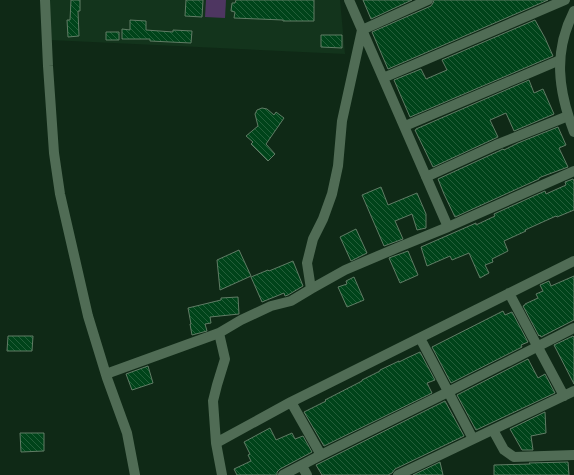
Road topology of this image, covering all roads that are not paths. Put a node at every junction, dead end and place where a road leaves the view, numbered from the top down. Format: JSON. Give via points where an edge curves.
{"nodes":[{"id":1,"x":45,"y":0,"type":"edge"},
{"id":2,"x":349,"y":0,"type":"edge"},
{"id":3,"x":428,"y":0,"type":"edge"},
{"id":4,"x":565,"y":0,"type":"edge"},
{"id":5,"x":573,"y":17,"type":"edge"},
{"id":6,"x":362,"y":30,"type":"junction"},
{"id":7,"x":560,"y":60,"type":"junction"},
{"id":8,"x":383,"y":78,"type":"junction"},
{"id":9,"x":568,"y":116,"type":"junction"},
{"id":10,"x":405,"y":126,"type":"junction"},
{"id":11,"x":574,"y":132,"type":"edge"},
{"id":12,"x":574,"y":171,"type":"edge"},
{"id":13,"x":426,"y":177,"type":"junction"},
{"id":14,"x":448,"y":227,"type":"junction"},
{"id":15,"x":574,"y":261,"type":"edge"},
{"id":16,"x":311,"y":288,"type":"junction"},
{"id":17,"x":509,"y":293,"type":"junction"},
{"id":18,"x":574,"y":328,"type":"edge"},
{"id":19,"x":220,"y":333,"type":"junction"},
{"id":20,"x":420,"y":338,"type":"junction"},
{"id":21,"x":537,"y":347,"type":"junction"},
{"id":22,"x":106,"y":374,"type":"junction"},
{"id":23,"x":574,"y":391,"type":"edge"},
{"id":24,"x":448,"y":392,"type":"junction"},
{"id":25,"x":564,"y":396,"type":"junction"},
{"id":26,"x":291,"y":402,"type":"junction"},
{"id":27,"x":493,"y":430,"type":"junction"},
{"id":28,"x":473,"y":439,"type":"junction"},
{"id":29,"x":216,"y":443,"type":"junction"},
{"id":30,"x":321,"y":455,"type":"junction"},
{"id":31,"x":574,"y":455,"type":"edge"},
{"id":32,"x":304,"y":470,"type":"edge"},
{"id":33,"x":135,"y":475,"type":"edge"},
{"id":34,"x":222,"y":475,"type":"edge"},
{"id":35,"x":284,"y":475,"type":"edge"},
{"id":36,"x":398,"y":475,"type":"edge"}],
"edges":[{"from":1,"to":22,"type":"street","via":[[54,153],[60,194],[88,316]]},
{"from":2,"to":6,"type":"street"},
{"from":3,"to":6,"type":"street"},
{"from":4,"to":8,"type":"street"},
{"from":5,"to":7,"type":"street","via":[[566,28]]},
{"from":6,"to":8,"type":"street"},
{"from":6,"to":16,"type":"street","via":[[342,121],[338,166],[332,194],[313,239],[307,263]]},
{"from":7,"to":9,"type":"street"},
{"from":7,"to":10,"type":"street"},
{"from":8,"to":10,"type":"street"},
{"from":9,"to":11,"type":"street"},
{"from":9,"to":13,"type":"street"},
{"from":10,"to":13,"type":"street"},
{"from":12,"to":14,"type":"street"},
{"from":13,"to":14,"type":"street"},
{"from":14,"to":16,"type":"street","via":[[345,270]]},
{"from":15,"to":17,"type":"street"},
{"from":16,"to":19,"type":"street","via":[[291,301],[271,306]]},
{"from":17,"to":20,"type":"street"},
{"from":17,"to":21,"type":"street"},
{"from":18,"to":21,"type":"street"},
{"from":19,"to":22,"type":"street"},
{"from":19,"to":29,"type":"street","via":[[225,359],[213,401]]},
{"from":20,"to":24,"type":"street"},
{"from":20,"to":26,"type":"street"},
{"from":21,"to":24,"type":"street"},
{"from":21,"to":25,"type":"street"},
{"from":22,"to":33,"type":"street","via":[[127,434]]},
{"from":23,"to":25,"type":"street"},
{"from":24,"to":28,"type":"street"},
{"from":24,"to":30,"type":"street"},
{"from":25,"to":27,"type":"street"},
{"from":26,"to":29,"type":"street"},
{"from":26,"to":30,"type":"street"},
{"from":27,"to":28,"type":"street"},
{"from":27,"to":31,"type":"street","via":[[504,450],[514,457]]},
{"from":28,"to":36,"type":"street"},
{"from":29,"to":34,"type":"street"},
{"from":30,"to":32,"type":"street"},
{"from":32,"to":35,"type":"street"}]}
